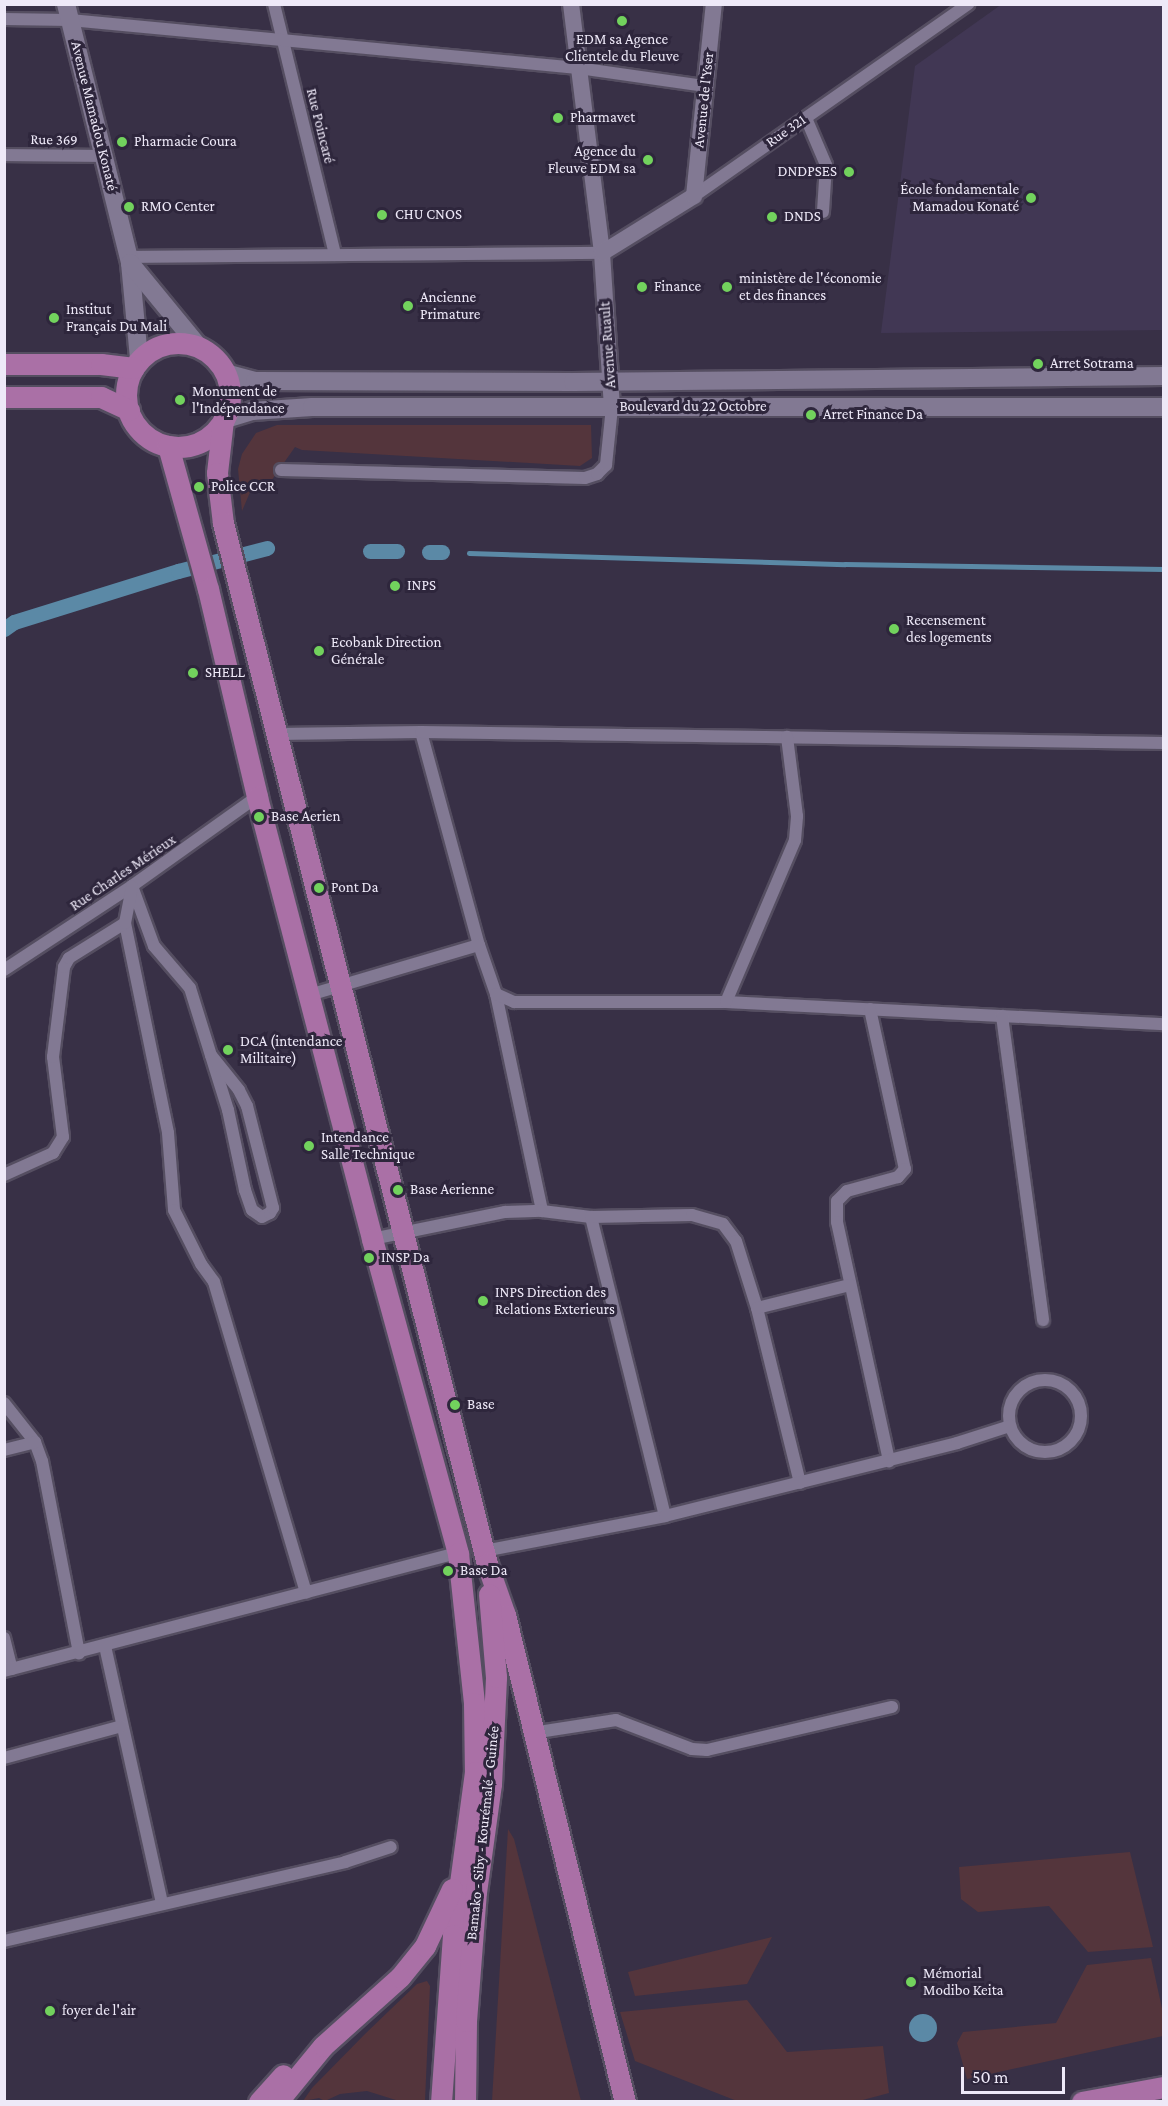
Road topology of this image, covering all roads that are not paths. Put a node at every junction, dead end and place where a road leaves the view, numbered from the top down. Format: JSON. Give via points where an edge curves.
{"nodes":[{"id":1,"x":274,"y":4,"type":"edge"},
{"id":2,"x":571,"y":4,"type":"edge"},
{"id":3,"x":714,"y":4,"type":"edge"},
{"id":4,"x":968,"y":4,"type":"edge"},
{"id":5,"x":68,"y":12,"type":"edge"},
{"id":6,"x":4,"y":19,"type":"edge"},
{"id":7,"x":284,"y":41,"type":"junction"},
{"id":8,"x":578,"y":68,"type":"junction"},
{"id":9,"x":705,"y":86,"type":"junction"},
{"id":10,"x":806,"y":118,"type":"junction"},
{"id":11,"x":4,"y":155,"type":"edge"},
{"id":12,"x":103,"y":156,"type":"junction"},
{"id":13,"x":694,"y":196,"type":"junction"},
{"id":14,"x":822,"y":212,"type":"dead end"},
{"id":15,"x":602,"y":253,"type":"junction"},
{"id":16,"x":336,"y":255,"type":"junction"},
{"id":17,"x":129,"y":260,"type":"junction"},
{"id":18,"x":199,"y":347,"type":"junction"},
{"id":19,"x":4,"y":364,"type":"edge"},
{"id":20,"x":137,"y":364,"type":"junction"},
{"id":21,"x":225,"y":373,"type":"junction"},
{"id":22,"x":1164,"y":376,"type":"edge"},
{"id":23,"x":610,"y":381,"type":"junction"},
{"id":24,"x":4,"y":397,"type":"edge"},
{"id":25,"x":612,"y":407,"type":"junction"},
{"id":26,"x":1164,"y":407,"type":"edge"},
{"id":27,"x":129,"y":410,"type":"junction"},
{"id":28,"x":223,"y":420,"type":"junction"},
{"id":29,"x":168,"y":446,"type":"junction"},
{"id":30,"x":281,"y":470,"type":"dead end"},
{"id":31,"x":421,"y":732,"type":"junction"},
{"id":32,"x":277,"y":734,"type":"junction"},
{"id":33,"x":787,"y":737,"type":"junction"},
{"id":34,"x":1164,"y":743,"type":"edge"},
{"id":35,"x":257,"y":797,"type":"junction"},
{"id":36,"x":132,"y":886,"type":"junction"},
{"id":37,"x":125,"y":923,"type":"junction"},
{"id":38,"x":478,"y":945,"type":"junction"},
{"id":39,"x":4,"y":970,"type":"edge"},
{"id":40,"x":340,"y":987,"type":"junction"},
{"id":41,"x":496,"y":994,"type":"junction"},
{"id":42,"x":309,"y":995,"type":"junction"},
{"id":43,"x":726,"y":1002,"type":"junction"},
{"id":44,"x":870,"y":1009,"type":"junction"},
{"id":45,"x":1002,"y":1016,"type":"junction"},
{"id":46,"x":1164,"y":1024,"type":"edge"},
{"id":47,"x":211,"y":1055,"type":"junction"},
{"id":48,"x":4,"y":1174,"type":"edge"},
{"id":49,"x":542,"y":1211,"type":"junction"},
{"id":50,"x":591,"y":1217,"type":"junction"},
{"id":51,"x":402,"y":1234,"type":"junction"},
{"id":52,"x":372,"y":1239,"type":"junction"},
{"id":53,"x":850,"y":1285,"type":"junction"},
{"id":54,"x":757,"y":1308,"type":"junction"},
{"id":55,"x":1043,"y":1320,"type":"dead end"},
{"id":56,"x":4,"y":1403,"type":"edge"},
{"id":57,"x":1010,"y":1426,"type":"junction"},
{"id":58,"x":35,"y":1442,"type":"junction"},
{"id":59,"x":4,"y":1450,"type":"edge"},
{"id":60,"x":889,"y":1461,"type":"junction"},
{"id":61,"x":800,"y":1483,"type":"junction"},
{"id":62,"x":665,"y":1516,"type":"junction"},
{"id":63,"x":458,"y":1553,"type":"junction"},
{"id":64,"x":485,"y":1557,"type":"junction"},
{"id":65,"x":306,"y":1593,"type":"junction"},
{"id":66,"x":4,"y":1638,"type":"edge"},
{"id":67,"x":105,"y":1646,"type":"junction"},
{"id":68,"x":79,"y":1653,"type":"junction"},
{"id":69,"x":8,"y":1670,"type":"edge"},
{"id":70,"x":892,"y":1707,"type":"dead end"},
{"id":71,"x":122,"y":1726,"type":"junction"},
{"id":72,"x":532,"y":1733,"type":"junction"},
{"id":73,"x":4,"y":1758,"type":"edge"},
{"id":74,"x":391,"y":1847,"type":"dead end"},
{"id":75,"x":465,"y":1859,"type":"junction"},
{"id":76,"x":162,"y":1904,"type":"junction"},
{"id":77,"x":4,"y":1941,"type":"edge"},
{"id":78,"x":323,"y":2046,"type":"junction"},
{"id":79,"x":1164,"y":2087,"type":"edge"},
{"id":80,"x":259,"y":2102,"type":"edge"},
{"id":81,"x":277,"y":2102,"type":"edge"},
{"id":82,"x":441,"y":2102,"type":"edge"},
{"id":83,"x":465,"y":2102,"type":"edge"},
{"id":84,"x":625,"y":2102,"type":"edge"},
{"id":85,"x":1082,"y":2102,"type":"edge"}],
"edges":[{"from":1,"to":7,"type":"street","name":"Rue Poincaré"},
{"from":2,"to":8,"type":"street","name":"Avenue Ruault"},
{"from":3,"to":9,"type":"street","name":"Avenue de l'Yser"},
{"from":4,"to":10,"type":"street","name":"Rue 321"},
{"from":5,"to":6,"type":"street"},
{"from":5,"to":7,"type":"street"},
{"from":5,"to":12,"type":"main road","name":"Avenue Mamadou Konaté"},
{"from":7,"to":8,"type":"street"},
{"from":7,"to":16,"type":"street","name":"Rue Poincaré"},
{"from":8,"to":9,"type":"street"},
{"from":8,"to":15,"type":"street","name":"Avenue Ruault"},
{"from":9,"to":13,"type":"street","name":"Avenue de l'Yser"},
{"from":10,"to":13,"type":"street","name":"Rue 321"},
{"from":10,"to":14,"type":"street","via":[[826,165]]},
{"from":11,"to":12,"type":"street","name":"Rue 369"},
{"from":12,"to":17,"type":"main road","name":"Avenue Mamadou Konaté"},
{"from":13,"to":15,"type":"street","name":"Rue 321"},
{"from":15,"to":16,"type":"street"},
{"from":15,"to":23,"type":"street","name":"Avenue Ruault"},
{"from":16,"to":17,"type":"street"},
{"from":17,"to":18,"type":"main road","name":"Avenue Mamadou Konaté"},
{"from":17,"to":20,"type":"main road","name":"Avenue Mamadou Konaté"},
{"from":18,"to":20,"type":"highway","via":[[171,344],[153,348]]},
{"from":18,"to":21,"type":"highway"},
{"from":19,"to":20,"type":"highway"},
{"from":20,"to":27,"type":"highway","via":[[126,396]]},
{"from":21,"to":23,"type":"main road","name":"Boulevard du 22 Octobre","via":[[255,381]]},
{"from":21,"to":28,"type":"highway","via":[[230,397]]},
{"from":22,"to":23,"type":"main road","name":"Boulevard du 22 Octobre"},
{"from":23,"to":25,"type":"street","name":"Avenue Ruault"},
{"from":24,"to":27,"type":"highway","via":[[101,397]]},
{"from":25,"to":26,"type":"main road","name":"Boulevard du 22 Octobre"},
{"from":25,"to":28,"type":"main road","name":"Boulevard du 22 Octobre","via":[[312,407],[252,411]]},
{"from":25,"to":30,"type":"street","name":"Avenue Ruault","via":[[606,465],[585,478]]},
{"from":27,"to":29,"type":"highway","via":[[144,434]]},
{"from":28,"to":29,"type":"highway","via":[[200,442]]},
{"from":28,"to":32,"type":"highway","via":[[217,473],[223,523]]},
{"from":29,"to":35,"type":"highway","name":"Bamako - Siby - Kourémalé - Guinée","via":[[208,588]]},
{"from":31,"to":32,"type":"street"},
{"from":31,"to":33,"type":"street"},
{"from":31,"to":38,"type":"street"},
{"from":32,"to":40,"type":"highway"},
{"from":33,"to":34,"type":"street"},
{"from":33,"to":43,"type":"street","via":[[797,816],[795,840]]},
{"from":35,"to":36,"type":"street","name":"Rue Charles Mérieux"},
{"from":35,"to":42,"type":"highway","name":"Bamako - Siby - Kourémalé - Guinée"},
{"from":36,"to":37,"type":"street"},
{"from":36,"to":39,"type":"street","name":"Rue Charles Mérieux"},
{"from":36,"to":47,"type":"street","via":[[154,946],[190,988]]},
{"from":37,"to":48,"type":"street","via":[[69,958],[64,967],[53,1057],[63,1137],[53,1154]]},
{"from":37,"to":65,"type":"street","via":[[168,1133],[174,1210],[214,1282]]},
{"from":38,"to":40,"type":"street"},
{"from":38,"to":41,"type":"street"},
{"from":40,"to":42,"type":"street"},
{"from":40,"to":51,"type":"highway"},
{"from":41,"to":43,"type":"street","via":[[514,1002]]},
{"from":41,"to":49,"type":"street"},
{"from":42,"to":52,"type":"highway","name":"Bamako - Siby - Kourémalé - Guinée"},
{"from":43,"to":44,"type":"street"},
{"from":44,"to":45,"type":"street"},
{"from":44,"to":53,"type":"street","via":[[905,1169],[898,1177],[847,1191],[837,1201],[837,1221]]},
{"from":45,"to":46,"type":"street"},
{"from":45,"to":55,"type":"street"},
{"from":47,"to":47,"type":"street","via":[[247,1106],[273,1208],[262,1216],[252,1210]]},
{"from":49,"to":50,"type":"street"},
{"from":49,"to":51,"type":"street","via":[[505,1212]]},
{"from":50,"to":54,"type":"street","via":[[692,1215],[723,1224],[736,1241]]},
{"from":50,"to":62,"type":"street"},
{"from":51,"to":52,"type":"street"},
{"from":51,"to":64,"type":"highway"},
{"from":52,"to":63,"type":"highway","name":"Bamako - Siby - Kourémalé - Guinée"},
{"from":53,"to":54,"type":"street"},
{"from":53,"to":60,"type":"street"},
{"from":54,"to":61,"type":"street"},
{"from":56,"to":58,"type":"street"},
{"from":57,"to":57,"type":"street","via":[[1024,1446],[1053,1452],[1075,1437],[1080,1410],[1066,1387],[1037,1381],[1016,1394],[1009,1414]]},
{"from":57,"to":60,"type":"street"},
{"from":58,"to":59,"type":"street"},
{"from":58,"to":68,"type":"street"},
{"from":60,"to":61,"type":"street"},
{"from":61,"to":62,"type":"street"},
{"from":62,"to":64,"type":"street"},
{"from":63,"to":65,"type":"street"},
{"from":63,"to":75,"type":"highway","name":"Bamako - Siby - Kourémalé - Guinée","via":[[474,1703],[475,1772]]},
{"from":64,"to":72,"type":"highway","via":[[505,1615]]},
{"from":64,"to":83,"type":"highway","name":"Bamako - Siby - Kourémalé - Guinée","via":[[496,1677],[490,1784],[476,1892],[466,2021]]},
{"from":65,"to":67,"type":"street"},
{"from":66,"to":69,"type":"street"},
{"from":67,"to":68,"type":"street"},
{"from":67,"to":71,"type":"street"},
{"from":68,"to":69,"type":"street"},
{"from":70,"to":72,"type":"street","via":[[707,1750],[692,1749],[616,1720]]},
{"from":71,"to":73,"type":"street"},
{"from":71,"to":76,"type":"street"},
{"from":72,"to":84,"type":"highway"},
{"from":74,"to":76,"type":"street","via":[[345,1862]]},
{"from":75,"to":78,"type":"highway","via":[[425,1946],[400,1977]]},
{"from":75,"to":82,"type":"highway","name":"Bamako - Siby - Kourémalé - Guinée","via":[[453,1935]]},
{"from":76,"to":77,"type":"street"},
{"from":78,"to":80,"type":"highway","via":[[278,2079]]},
{"from":78,"to":81,"type":"highway"},
{"from":79,"to":85,"type":"highway"}]}
